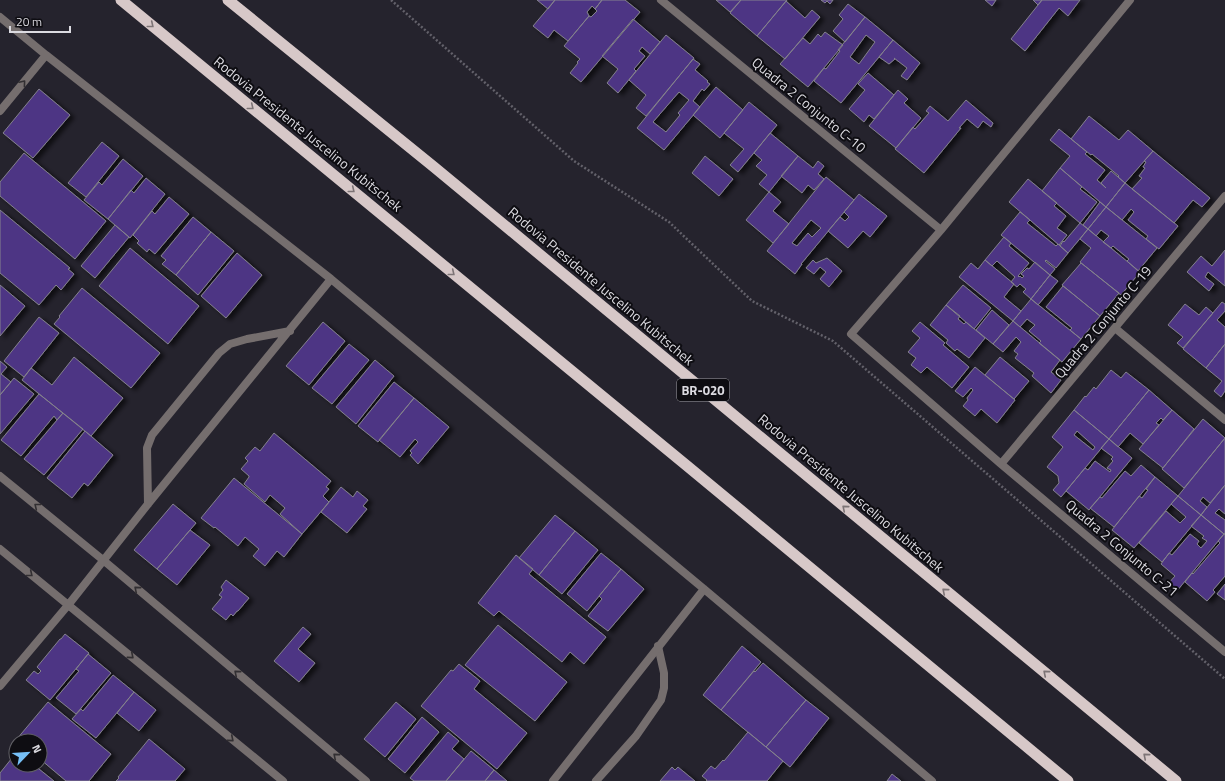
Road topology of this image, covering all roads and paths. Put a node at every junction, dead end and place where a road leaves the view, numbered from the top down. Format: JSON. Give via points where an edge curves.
{"nodes":[{"id":1,"x":121,"y":0,"type":"edge"},
{"id":2,"x":228,"y":0,"type":"edge"},
{"id":3,"x":391,"y":0,"type":"edge"},
{"id":4,"x":661,"y":0,"type":"edge"},
{"id":5,"x":1130,"y":0,"type":"edge"},
{"id":6,"x":0,"y":17,"type":"edge"},
{"id":7,"x":46,"y":56,"type":"junction"},
{"id":8,"x":0,"y":111,"type":"edge"},
{"id":9,"x":1225,"y":196,"type":"edge"},
{"id":10,"x":941,"y":230,"type":"junction"},
{"id":11,"x":332,"y":279,"type":"junction"},
{"id":12,"x":1115,"y":328,"type":"junction"},
{"id":13,"x":290,"y":331,"type":"junction"},
{"id":14,"x":1225,"y":420,"type":"edge"},
{"id":15,"x":1002,"y":464,"type":"junction"},
{"id":16,"x":0,"y":476,"type":"edge"},
{"id":17,"x":148,"y":504,"type":"junction"},
{"id":18,"x":0,"y":549,"type":"edge"},
{"id":19,"x":102,"y":560,"type":"junction"},
{"id":20,"x":704,"y":589,"type":"junction"},
{"id":21,"x":68,"y":604,"type":"junction"},
{"id":22,"x":658,"y":646,"type":"junction"},
{"id":23,"x":1225,"y":652,"type":"edge"},
{"id":24,"x":1225,"y":679,"type":"edge"},
{"id":25,"x":0,"y":686,"type":"edge"},
{"id":26,"x":283,"y":781,"type":"edge"},
{"id":27,"x":366,"y":781,"type":"edge"},
{"id":28,"x":553,"y":781,"type":"edge"},
{"id":29,"x":596,"y":781,"type":"edge"},
{"id":30,"x":932,"y":781,"type":"edge"},
{"id":31,"x":1068,"y":781,"type":"edge"},
{"id":32,"x":1176,"y":781,"type":"edge"}],
"edges":[{"from":1,"to":31,"type":"highway","name":"Rodovia Presidente Juscelino Kubitschek","one_way":true},
{"from":32,"to":2,"type":"highway","name":"Rodovia Presidente Juscelino Kubitschek","number":"BR-020","one_way":true,"via":[[440,172]]},
{"from":3,"to":24,"type":"path","via":[[574,161],[669,222],[752,301],[833,341]]},
{"from":4,"to":10,"type":"street","name":"Quadra 2 Conjunto C-10"},
{"from":5,"to":10,"type":"street"},
{"from":6,"to":7,"type":"street"},
{"from":8,"to":7,"type":"street","one_way":true},
{"from":7,"to":11,"type":"street"},
{"from":9,"to":12,"type":"street","name":"Quadra 2 Conjunto C-19"},
{"from":10,"to":15,"type":"street","name":"Quadra 2 Conjunto C-21","via":[[851,334]]},
{"from":11,"to":13,"type":"street"},
{"from":11,"to":20,"type":"street"},
{"from":12,"to":14,"type":"street"},
{"from":12,"to":15,"type":"street","name":"Quadra 2 Conjunto C-19"},
{"from":13,"to":17,"type":"street"},
{"from":13,"to":17,"type":"street","via":[[247,338],[230,344],[219,353],[161,423],[147,448]]},
{"from":15,"to":23,"type":"street","name":"Quadra 2 Conjunto C-21"},
{"from":19,"to":16,"type":"street","one_way":true},
{"from":17,"to":19,"type":"street"},
{"from":18,"to":21,"type":"street","one_way":true},
{"from":19,"to":21,"type":"street"},
{"from":27,"to":19,"type":"street","one_way":true},
{"from":20,"to":22,"type":"street"},
{"from":20,"to":30,"type":"street"},
{"from":21,"to":25,"type":"street"},
{"from":21,"to":26,"type":"street","one_way":true},
{"from":22,"to":28,"type":"street"},
{"from":22,"to":29,"type":"street","via":[[664,673],[661,700],[636,736]]}]}
